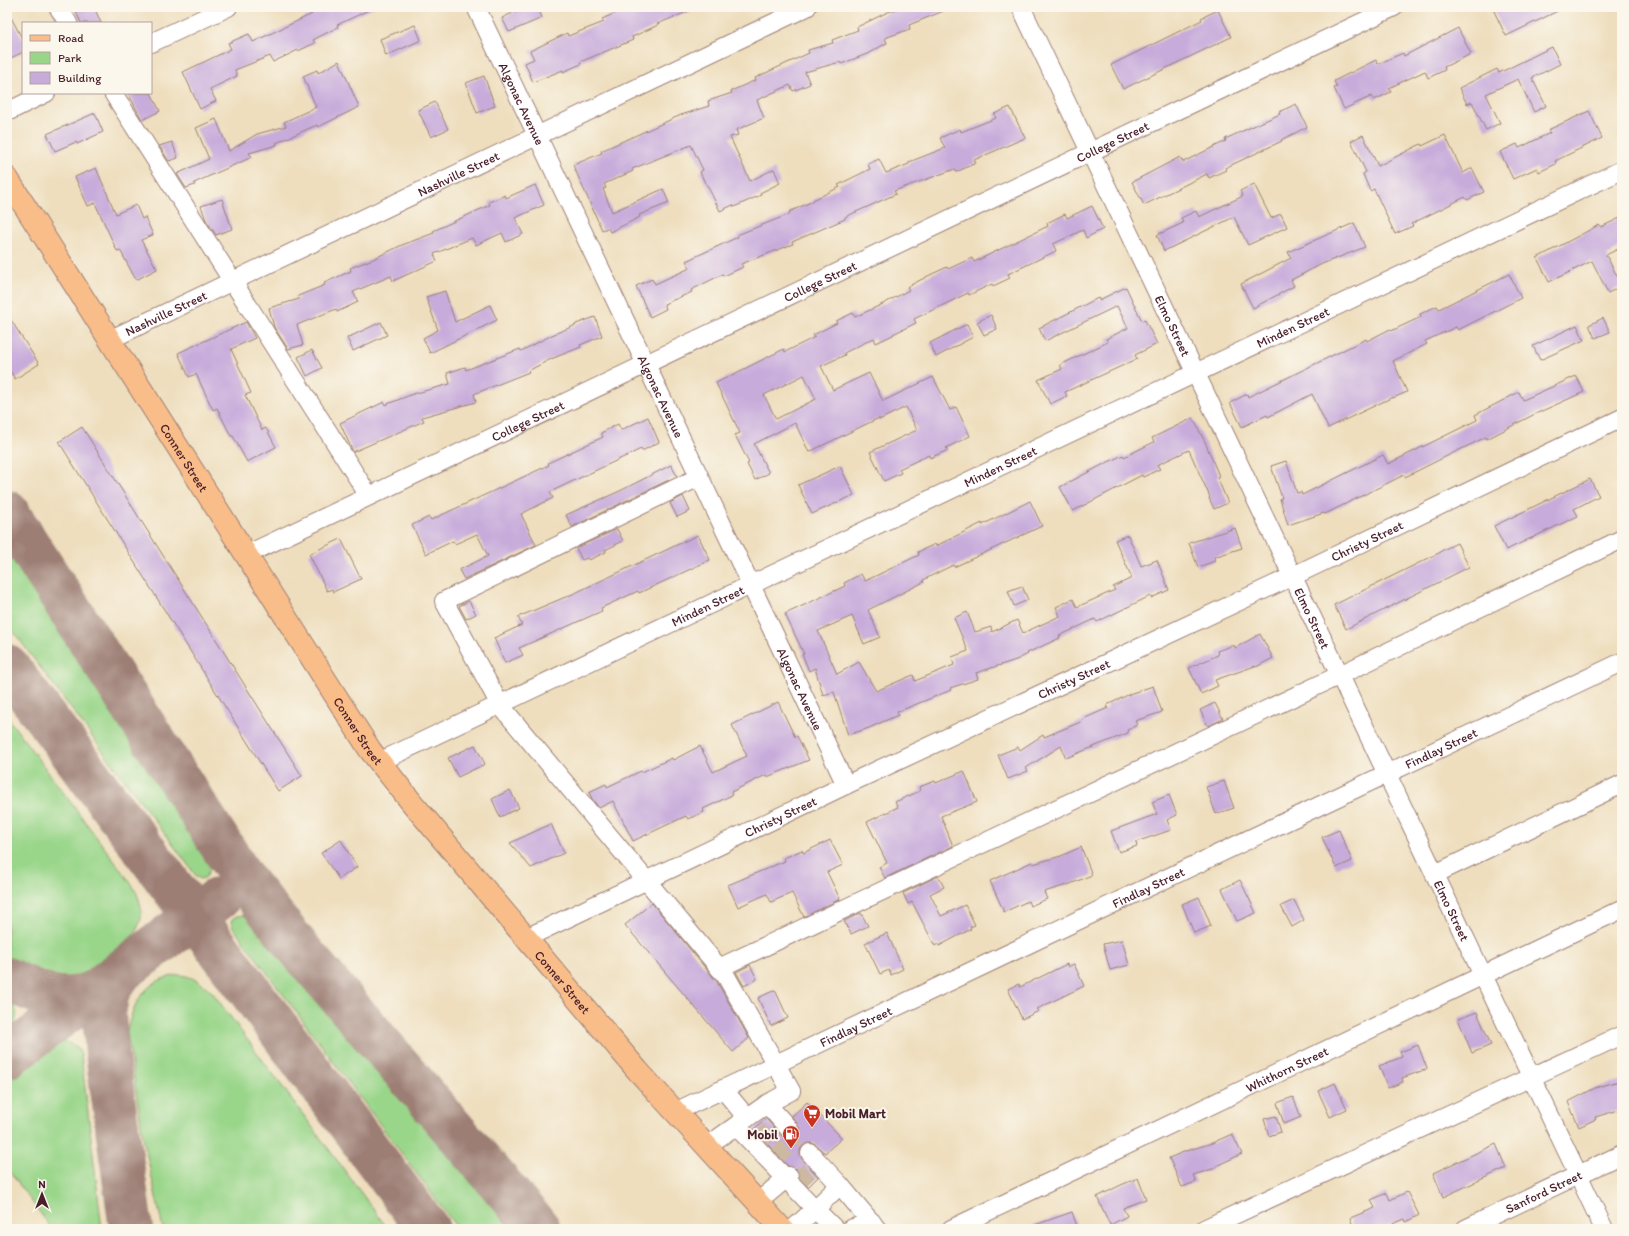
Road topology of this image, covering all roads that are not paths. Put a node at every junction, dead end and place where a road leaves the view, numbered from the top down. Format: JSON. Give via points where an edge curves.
{"nodes":[{"id":1,"x":58,"y":7,"type":"edge"},
{"id":2,"x":228,"y":7,"type":"edge"},
{"id":3,"x":476,"y":7,"type":"edge"},
{"id":4,"x":806,"y":7,"type":"edge"},
{"id":5,"x":1021,"y":7,"type":"edge"},
{"id":6,"x":1394,"y":7,"type":"edge"},
{"id":7,"x":67,"y":22,"type":"edge"},
{"id":8,"x":152,"y":43,"type":"edge"},
{"id":9,"x":44,"y":94,"type":"edge"},
{"id":10,"x":114,"y":94,"type":"edge"},
{"id":11,"x":7,"y":112,"type":"edge"},
{"id":12,"x":537,"y":136,"type":"junction"},
{"id":13,"x":1090,"y":152,"type":"junction"},
{"id":14,"x":1622,"y":170,"type":"edge"},
{"id":15,"x":7,"y":178,"type":"edge"},
{"id":16,"x":231,"y":281,"type":"junction"},
{"id":17,"x":109,"y":340,"type":"junction"},
{"id":18,"x":645,"y":364,"type":"junction"},
{"id":19,"x":1196,"y":373,"type":"junction"},
{"id":20,"x":1622,"y":418,"type":"edge"},
{"id":21,"x":699,"y":477,"type":"junction"},
{"id":22,"x":369,"y":496,"type":"junction"},
{"id":23,"x":1622,"y":540,"type":"edge"},
{"id":24,"x":246,"y":555,"type":"junction"},
{"id":25,"x":1293,"y":576,"type":"junction"},
{"id":26,"x":751,"y":586,"type":"junction"},
{"id":27,"x":1622,"y":662,"type":"edge"},
{"id":28,"x":1340,"y":675,"type":"junction"},
{"id":29,"x":500,"y":705,"type":"junction"},
{"id":30,"x":379,"y":762,"type":"junction"},
{"id":31,"x":1387,"y":774,"type":"junction"},
{"id":32,"x":1622,"y":784,"type":"edge"},
{"id":33,"x":846,"y":785,"type":"junction"},
{"id":34,"x":1435,"y":874,"type":"junction"},
{"id":35,"x":646,"y":881,"type":"junction"},
{"id":36,"x":1622,"y":909,"type":"edge"},
{"id":37,"x":526,"y":938,"type":"junction"},
{"id":38,"x":719,"y":968,"type":"junction"},
{"id":39,"x":1483,"y":975,"type":"junction"},
{"id":40,"x":1622,"y":1035,"type":"edge"},
{"id":41,"x":774,"y":1064,"type":"junction"},
{"id":42,"x":1532,"y":1078,"type":"junction"},
{"id":43,"x":723,"y":1089,"type":"junction"},
{"id":44,"x":767,"y":1104,"type":"junction"},
{"id":45,"x":675,"y":1112,"type":"junction"},
{"id":46,"x":742,"y":1122,"type":"junction"},
{"id":47,"x":782,"y":1126,"type":"dead end"},
{"id":48,"x":707,"y":1146,"type":"junction"},
{"id":49,"x":1622,"y":1154,"type":"edge"},
{"id":50,"x":810,"y":1155,"type":"dead end"},
{"id":51,"x":1578,"y":1175,"type":"junction"},
{"id":52,"x":791,"y":1181,"type":"junction"},
{"id":53,"x":840,"y":1185,"type":"junction"},
{"id":54,"x":758,"y":1202,"type":"junction"},
{"id":55,"x":815,"y":1209,"type":"junction"},
{"id":56,"x":875,"y":1226,"type":"edge"},
{"id":57,"x":782,"y":1229,"type":"edge"},
{"id":58,"x":792,"y":1229,"type":"edge"},
{"id":59,"x":835,"y":1229,"type":"edge"},
{"id":60,"x":850,"y":1229,"type":"edge"},
{"id":61,"x":951,"y":1229,"type":"edge"},
{"id":62,"x":1204,"y":1229,"type":"edge"},
{"id":63,"x":1465,"y":1229,"type":"edge"},
{"id":64,"x":1604,"y":1229,"type":"edge"}],
"edges":[{"from":1,"to":7,"type":"street"},
{"from":2,"to":8,"type":"street"},
{"from":3,"to":12,"type":"street","name":"Algonac Avenue"},
{"from":4,"to":12,"type":"street","name":"Nashville Street"},
{"from":5,"to":13,"type":"street","name":"Elmo Street"},
{"from":6,"to":13,"type":"street","name":"College Street"},
{"from":9,"to":11,"type":"street"},
{"from":10,"to":16,"type":"street"},
{"from":12,"to":16,"type":"street","name":"Nashville Street"},
{"from":12,"to":18,"type":"street","name":"Algonac Avenue"},
{"from":13,"to":18,"type":"street","name":"College Street"},
{"from":13,"to":19,"type":"street","name":"Elmo Street"},
{"from":14,"to":19,"type":"street","name":"Minden Street"},
{"from":15,"to":17,"type":"main road","name":"Conner Street"},
{"from":16,"to":17,"type":"street","name":"Nashville Street"},
{"from":16,"to":22,"type":"street"},
{"from":17,"to":24,"type":"main road","name":"Conner Street"},
{"from":18,"to":21,"type":"street","name":"Algonac Avenue"},
{"from":18,"to":22,"type":"street","name":"College Street"},
{"from":19,"to":25,"type":"street","name":"Elmo Street"},
{"from":19,"to":26,"type":"street","name":"Minden Street"},
{"from":20,"to":25,"type":"street","name":"Christy Street"},
{"from":21,"to":26,"type":"street","name":"Algonac Avenue"},
{"from":21,"to":29,"type":"street","via":[[444,600]]},
{"from":22,"to":24,"type":"street","name":"College Street"},
{"from":23,"to":28,"type":"street"},
{"from":24,"to":30,"type":"main road","name":"Conner Street"},
{"from":25,"to":28,"type":"street","name":"Elmo Street"},
{"from":25,"to":33,"type":"street","name":"Christy Street"},
{"from":26,"to":29,"type":"street","name":"Minden Street"},
{"from":26,"to":33,"type":"street","name":"Algonac Avenue"},
{"from":27,"to":31,"type":"street","name":"Findlay Street"},
{"from":28,"to":31,"type":"street","name":"Elmo Street"},
{"from":28,"to":38,"type":"street"},
{"from":29,"to":30,"type":"street","name":"Minden Street"},
{"from":29,"to":35,"type":"street"},
{"from":30,"to":37,"type":"main road","name":"Conner Street"},
{"from":31,"to":34,"type":"street","name":"Elmo Street"},
{"from":31,"to":41,"type":"street","name":"Findlay Street"},
{"from":32,"to":34,"type":"street"},
{"from":33,"to":35,"type":"street","name":"Christy Street"},
{"from":34,"to":39,"type":"street","name":"Elmo Street"},
{"from":35,"to":37,"type":"street","name":"Christy Street"},
{"from":35,"to":38,"type":"street"},
{"from":36,"to":39,"type":"street","name":"Whithorn Street"},
{"from":37,"to":45,"type":"main road","name":"Conner Street"},
{"from":38,"to":41,"type":"street","via":[[726,976]]},
{"from":39,"to":42,"type":"street","name":"Elmo Street"},
{"from":39,"to":61,"type":"street","name":"Whithorn Street"},
{"from":40,"to":42,"type":"street"},
{"from":41,"to":43,"type":"street","name":"Findlay Street"},
{"from":41,"to":44,"type":"street","via":[[790,1091]]},
{"from":42,"to":51,"type":"street","name":"Elmo Street"},
{"from":42,"to":62,"type":"street"},
{"from":43,"to":45,"type":"street","name":"Findlay Street"},
{"from":43,"to":46,"type":"street"},
{"from":44,"to":46,"type":"street"},
{"from":44,"to":47,"type":"street"},
{"from":45,"to":48,"type":"main road","name":"Conner Street"},
{"from":46,"to":48,"type":"street"},
{"from":46,"to":52,"type":"street","via":[[755,1144]]},
{"from":48,"to":54,"type":"main road","name":"Conner Street"},
{"from":49,"to":51,"type":"street","name":"Sanford Street"},
{"from":50,"to":53,"type":"street"},
{"from":51,"to":63,"type":"street","name":"Sanford Street"},
{"from":51,"to":64,"type":"street","name":"Elmo Street"},
{"from":52,"to":54,"type":"street"},
{"from":52,"to":55,"type":"street"},
{"from":53,"to":55,"type":"street"},
{"from":53,"to":56,"type":"street"},
{"from":54,"to":57,"type":"main road","name":"Conner Street"},
{"from":55,"to":58,"type":"street"},
{"from":55,"to":59,"type":"street"},
{"from":56,"to":60,"type":"street"}]}
